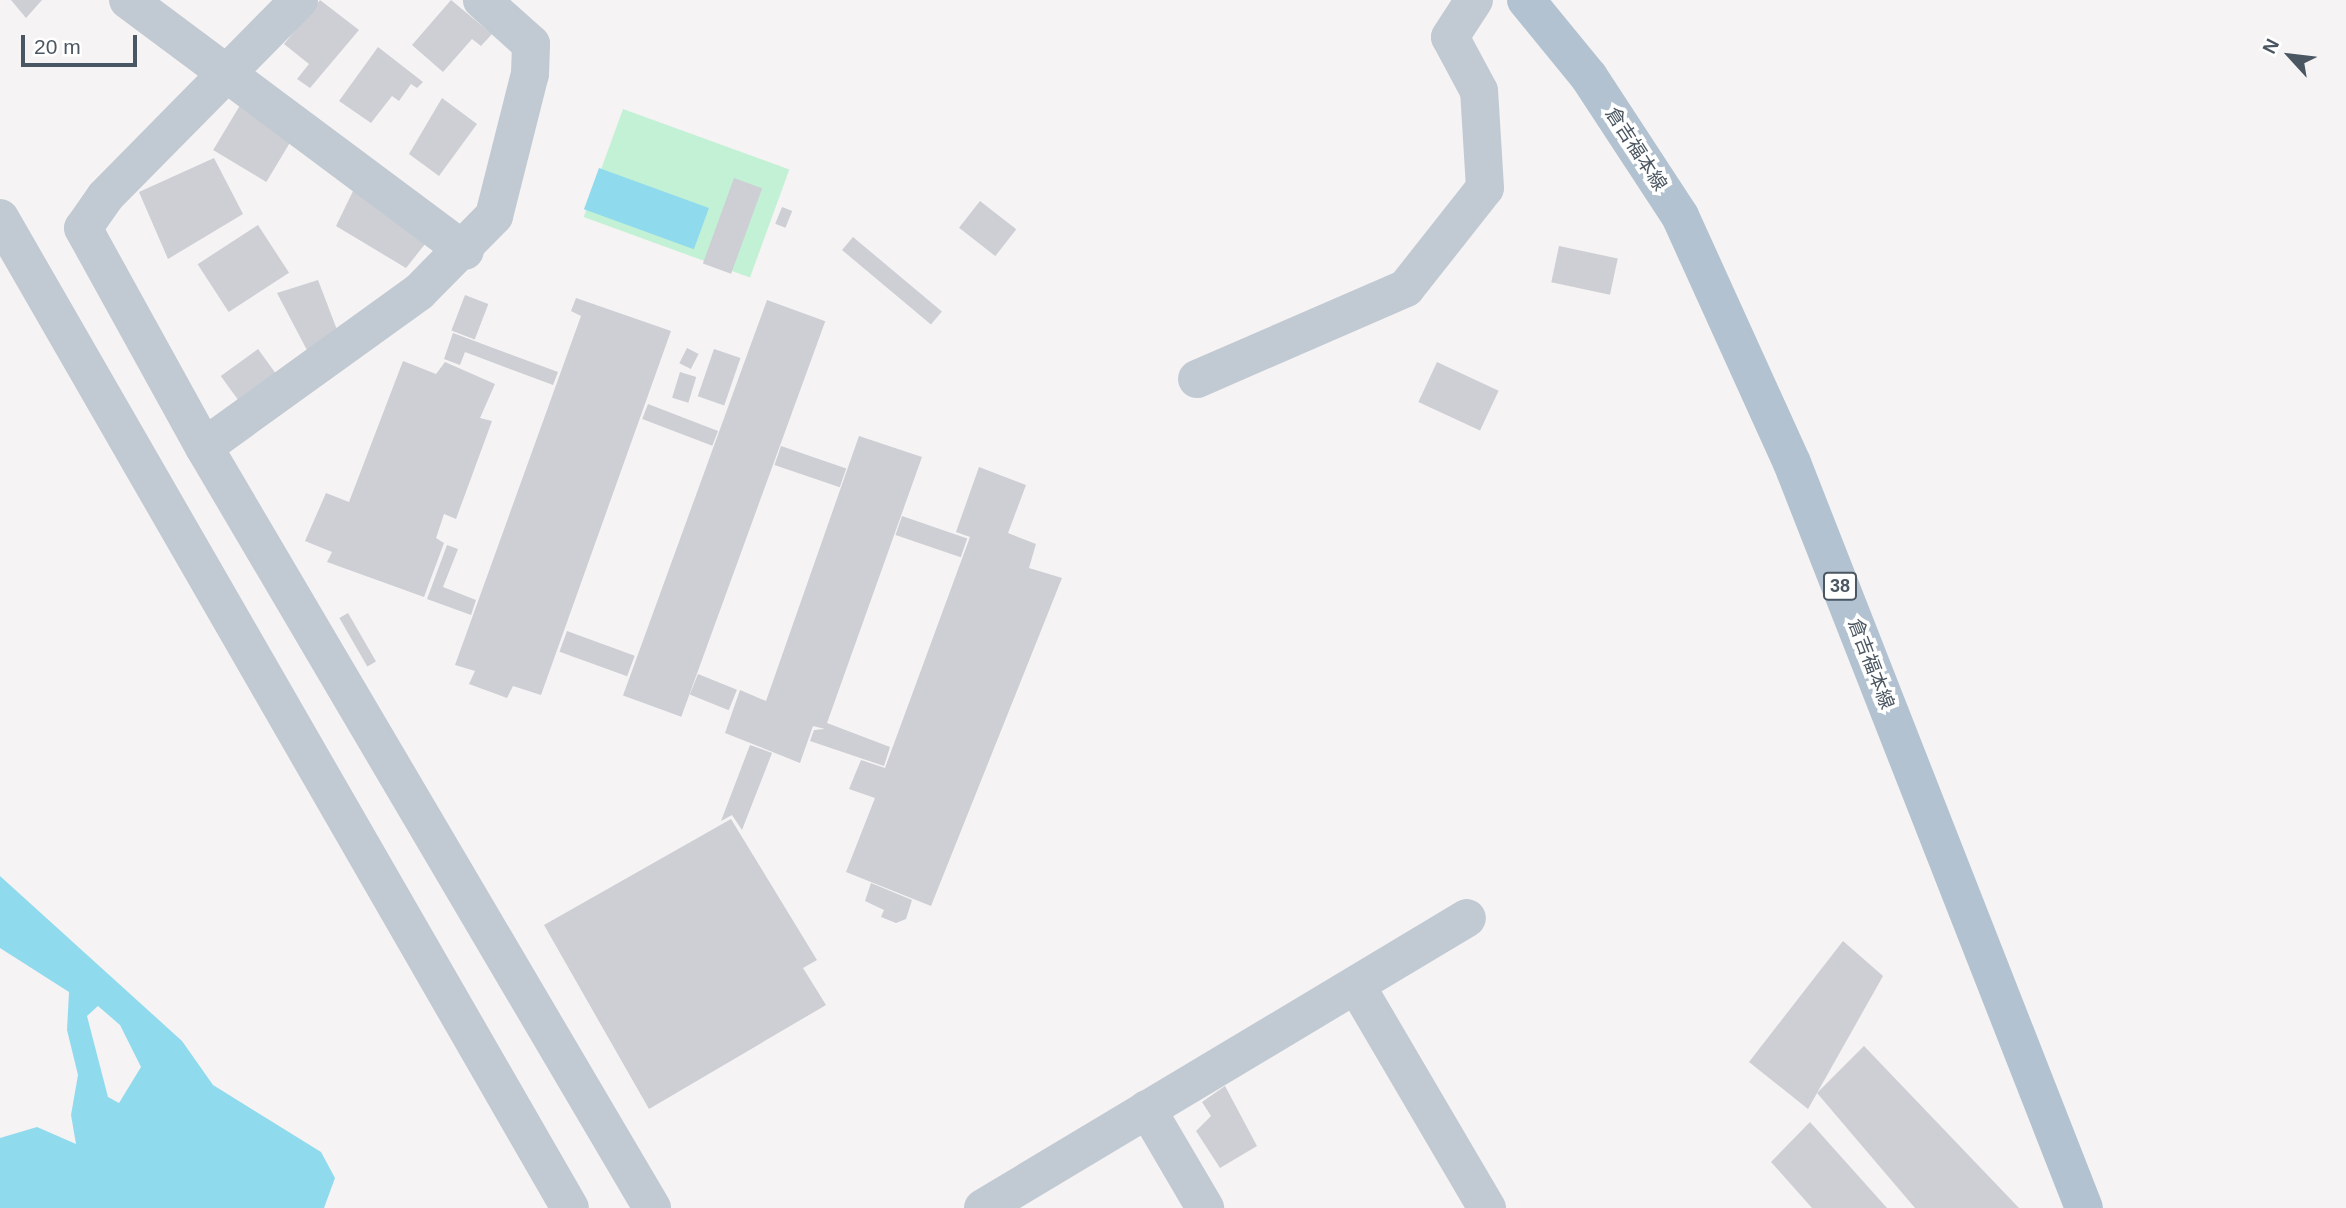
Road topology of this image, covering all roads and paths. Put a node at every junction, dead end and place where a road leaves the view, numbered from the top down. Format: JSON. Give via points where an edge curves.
{"nodes":[{"id":1,"x":128,"y":0,"type":"edge"},
{"id":2,"x":299,"y":0,"type":"edge"},
{"id":3,"x":482,"y":0,"type":"edge"},
{"id":4,"x":1474,"y":0,"type":"edge"},
{"id":5,"x":1525,"y":0,"type":"edge"},
{"id":6,"x":228,"y":75,"type":"junction"},
{"id":7,"x":0,"y":218,"type":"edge"},
{"id":8,"x":466,"y":251,"type":"junction"},
{"id":9,"x":1197,"y":379,"type":"dead end"},
{"id":10,"x":204,"y":447,"type":"junction"},
{"id":11,"x":1467,"y":918,"type":"dead end"},
{"id":12,"x":1356,"y":985,"type":"junction"},
{"id":13,"x":1147,"y":1110,"type":"junction"},
{"id":14,"x":570,"y":1208,"type":"edge"},
{"id":15,"x":652,"y":1208,"type":"edge"},
{"id":16,"x":983,"y":1208,"type":"edge"},
{"id":17,"x":1205,"y":1208,"type":"edge"},
{"id":18,"x":1487,"y":1208,"type":"edge"},
{"id":19,"x":2084,"y":1208,"type":"edge"}],
"edges":[{"from":1,"to":6,"type":"street"},
{"from":2,"to":6,"type":"street"},
{"from":3,"to":8,"type":"street","via":[[531,44],[530,74],[494,216]]},
{"from":4,"to":9,"type":"street","via":[[1450,37],[1479,91],[1485,188],[1406,288]]},
{"from":5,"to":19,"type":"main road","name":"倉吉福本線","number":"38","via":[[1589,78],[1680,216],[1792,463]]},
{"from":6,"to":8,"type":"street"},
{"from":6,"to":10,"type":"street","via":[[105,197],[83,228]]},
{"from":7,"to":14,"type":"street"},
{"from":8,"to":10,"type":"street"},
{"from":10,"to":15,"type":"street"},
{"from":11,"to":12,"type":"street"},
{"from":12,"to":13,"type":"street"},
{"from":12,"to":18,"type":"street"},
{"from":13,"to":16,"type":"street"},
{"from":13,"to":17,"type":"street"}]}
